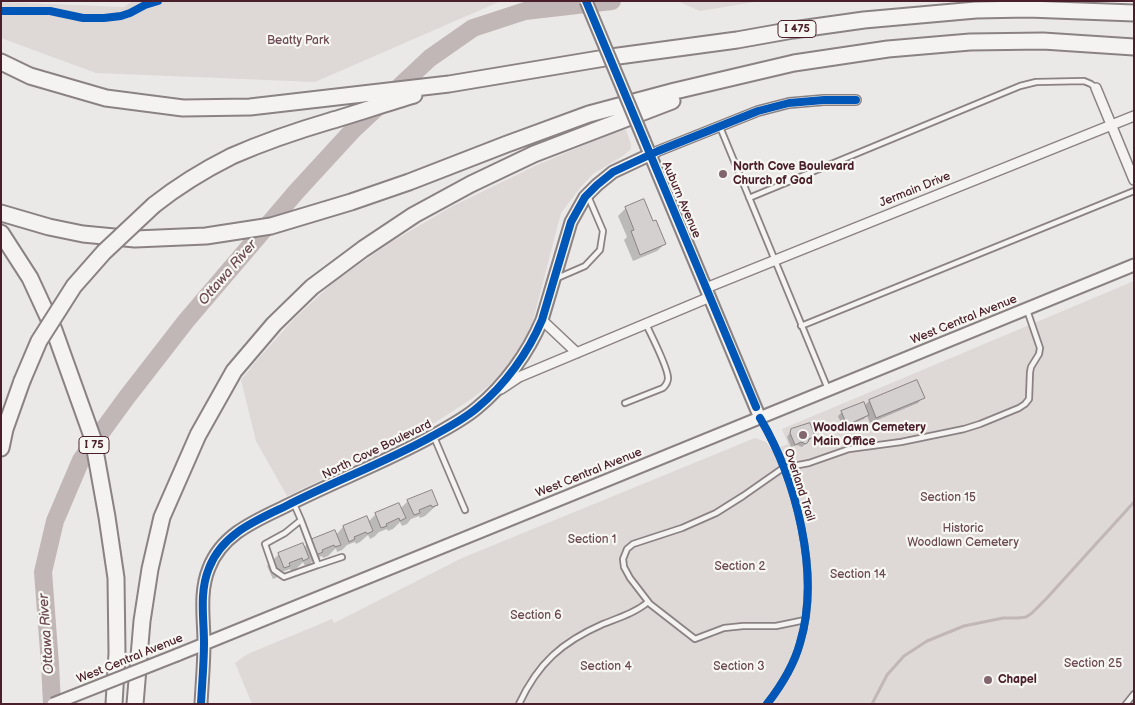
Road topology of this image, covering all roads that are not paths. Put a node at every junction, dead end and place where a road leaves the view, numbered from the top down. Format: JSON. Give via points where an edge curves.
{"nodes":[{"id":1,"x":586,"y":1,"type":"edge"},
{"id":2,"x":1134,"y":14,"type":"edge"},
{"id":3,"x":1134,"y":47,"type":"edge"},
{"id":4,"x":1,"y":62,"type":"edge"},
{"id":5,"x":748,"y":73,"type":"junction"},
{"id":6,"x":456,"y":83,"type":"junction"},
{"id":7,"x":1096,"y":88,"type":"joint"},
{"id":8,"x":856,"y":100,"type":"dead end"},
{"id":9,"x":1134,"y":116,"type":"edge"},
{"id":10,"x":1111,"y":125,"type":"junction"},
{"id":11,"x":720,"y":127,"type":"junction"},
{"id":12,"x":651,"y":155,"type":"junction"},
{"id":13,"x":1134,"y":180,"type":"edge"},
{"id":14,"x":1134,"y":191,"type":"edge"},
{"id":15,"x":588,"y":194,"type":"junction"},
{"id":16,"x":749,"y":198,"type":"junction"},
{"id":17,"x":1,"y":213,"type":"edge"},
{"id":18,"x":1,"y":232,"type":"edge"},
{"id":19,"x":774,"y":260,"type":"junction"},
{"id":20,"x":1134,"y":265,"type":"edge"},
{"id":21,"x":554,"y":279,"type":"junction"},
{"id":22,"x":708,"y":292,"type":"junction"},
{"id":23,"x":1026,"y":309,"type":"junction"},
{"id":24,"x":542,"y":320,"type":"junction"},
{"id":25,"x":646,"y":324,"type":"junction"},
{"id":26,"x":802,"y":326,"type":"junction"},
{"id":27,"x":577,"y":353,"type":"junction"},
{"id":28,"x":828,"y":390,"type":"junction"},
{"id":29,"x":488,"y":398,"type":"junction"},
{"id":30,"x":625,"y":403,"type":"dead end"},
{"id":31,"x":760,"y":418,"type":"junction"},
{"id":32,"x":433,"y":436,"type":"junction"},
{"id":33,"x":1,"y":448,"type":"edge"},
{"id":34,"x":783,"y":468,"type":"junction"},
{"id":35,"x":293,"y":502,"type":"junction"},
{"id":36,"x":465,"y":510,"type":"dead end"},
{"id":37,"x":301,"y":520,"type":"junction"},
{"id":38,"x":342,"y":557,"type":"dead end"},
{"id":39,"x":318,"y":565,"type":"junction"},
{"id":40,"x":648,"y":602,"type":"junction"},
{"id":41,"x":805,"y":620,"type":"junction"},
{"id":42,"x":204,"y":644,"type":"junction"},
{"id":43,"x":1134,"y":694,"type":"edge"},
{"id":44,"x":53,"y":704,"type":"edge"},
{"id":45,"x":114,"y":704,"type":"edge"},
{"id":46,"x":134,"y":704,"type":"edge"},
{"id":47,"x":201,"y":704,"type":"edge"},
{"id":48,"x":519,"y":704,"type":"edge"},
{"id":49,"x":767,"y":704,"type":"edge"},
{"id":50,"x":1126,"y":704,"type":"edge"}],
"edges":[{"from":1,"to":12,"type":"street","name":"Auburn Avenue","bridge":true},
{"from":2,"to":6,"type":"highway","number":"I 475","via":[[976,10],[864,20],[611,56]]},
{"from":3,"to":5,"type":"highway","via":[[1043,41],[970,42],[888,49]]},
{"from":4,"to":6,"type":"highway","via":[[30,76],[106,98],[183,108],[250,107]]},
{"from":5,"to":17,"type":"highway","via":[[590,114],[409,182],[271,226],[206,236],[135,239],[83,234]]},
{"from":5,"to":46,"type":"highway","via":[[534,154],[471,184],[414,215],[363,249],[312,287],[274,324],[234,371],[198,435],[162,517],[147,586]]},
{"from":6,"to":33,"type":"highway","bridge":true,"via":[[266,142],[196,175],[154,205],[104,252],[74,286],[39,341],[5,428]]},
{"from":7,"to":10,"type":"street"},
{"from":7,"to":16,"type":"lane","via":[[1084,81],[1036,82],[1020,86]]},
{"from":8,"to":11,"type":"street","name":"North Cove Boulevard","via":[[789,103],[758,111]]},
{"from":9,"to":10,"type":"street","name":"Jermain Drive"},
{"from":10,"to":13,"type":"street"},
{"from":10,"to":19,"type":"street","name":"Jermain Drive"},
{"from":11,"to":12,"type":"street","name":"North Cove Boulevard"},
{"from":11,"to":16,"type":"lane"},
{"from":12,"to":15,"type":"street","name":"North Cove Boulevard","via":[[613,172]]},
{"from":12,"to":22,"type":"street","name":"Auburn Avenue"},
{"from":14,"to":26,"type":"lane"},
{"from":15,"to":21,"type":"street","name":"North Cove Boulevard","via":[[571,222]]},
{"from":15,"to":21,"type":"lane","via":[[603,231],[600,250],[585,266]]},
{"from":16,"to":19,"type":"lane"},
{"from":18,"to":45,"type":"highway","number":"I 75","via":[[30,278],[54,330],[93,439],[116,578]]},
{"from":19,"to":22,"type":"street","name":"Jermain Drive"},
{"from":19,"to":26,"type":"lane"},
{"from":20,"to":23,"type":"street","name":"West Central Avenue"},
{"from":21,"to":24,"type":"street","name":"North Cove Boulevard"},
{"from":22,"to":25,"type":"street","name":"Jermain Drive"},
{"from":22,"to":31,"type":"street","name":"Auburn Avenue"},
{"from":23,"to":28,"type":"street","name":"West Central Avenue"},
{"from":23,"to":34,"type":"lane","via":[[1040,348],[1030,372],[1029,399],[1019,408],[964,429],[849,449]]},
{"from":24,"to":27,"type":"street"},
{"from":24,"to":29,"type":"street","name":"North Cove Boulevard","via":[[528,350]]},
{"from":25,"to":27,"type":"street","name":"Jermain Drive"},
{"from":25,"to":30,"type":"lane","via":[[668,380],[663,388]]},
{"from":26,"to":28,"type":"lane"},
{"from":27,"to":29,"type":"street","name":"Jermain Drive","via":[[520,377]]},
{"from":28,"to":31,"type":"street","name":"West Central Avenue"},
{"from":29,"to":32,"type":"street","name":"North Cove Boulevard"},
{"from":31,"to":34,"type":"lane","name":"Overland Trail"},
{"from":31,"to":42,"type":"street","name":"West Central Avenue"},
{"from":32,"to":35,"type":"street","name":"North Cove Boulevard"},
{"from":32,"to":36,"type":"lane"},
{"from":34,"to":40,"type":"lane","via":[[716,513],[629,546],[624,556],[624,567]]},
{"from":34,"to":41,"type":"lane","name":"Overland Trail","via":[[804,542]]},
{"from":35,"to":37,"type":"lane"},
{"from":35,"to":42,"type":"street","name":"North Cove Boulevard","via":[[241,529],[218,551],[209,566],[203,594]]},
{"from":37,"to":39,"type":"lane"},
{"from":37,"to":39,"type":"lane","via":[[265,544],[274,570],[284,577]]},
{"from":38,"to":39,"type":"lane"},
{"from":40,"to":41,"type":"lane","via":[[695,639],[724,628],[776,626]]},
{"from":40,"to":48,"type":"lane","via":[[584,633],[560,649],[536,673]]},
{"from":41,"to":49,"type":"lane","name":"Overland Trail","via":[[795,658]]},
{"from":42,"to":44,"type":"street","name":"West Central Avenue","bridge":true},
{"from":42,"to":47,"type":"street","name":"North Cove Boulevard"},
{"from":43,"to":50,"type":"lane"}]}
